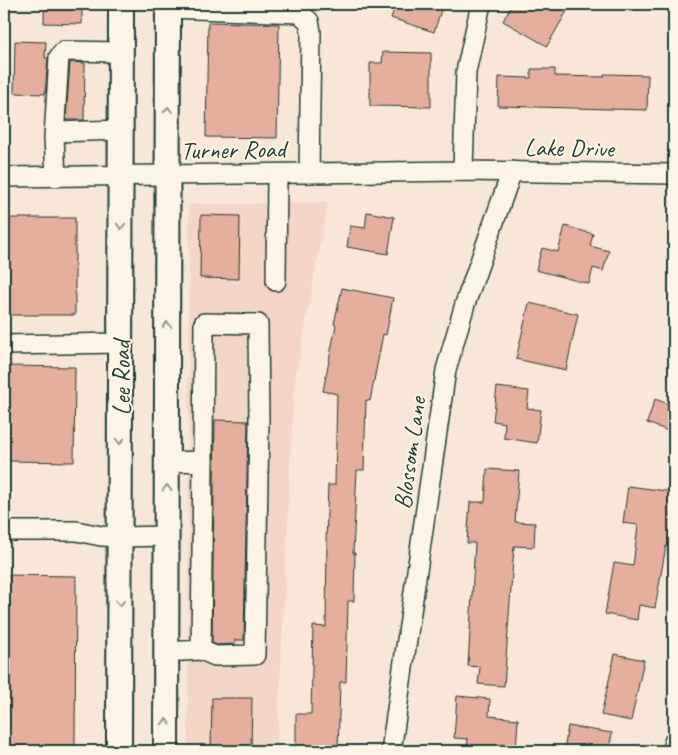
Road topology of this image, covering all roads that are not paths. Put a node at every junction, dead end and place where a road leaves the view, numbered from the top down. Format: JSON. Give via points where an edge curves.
{"nodes":[{"id":1,"x":121,"y":4,"type":"edge"},
{"id":2,"x":481,"y":4,"type":"edge"},
{"id":3,"x":168,"y":6,"type":"edge"},
{"id":4,"x":122,"y":52,"type":"junction"},
{"id":5,"x":122,"y":130,"type":"junction"},
{"id":6,"x":55,"y":132,"type":"junction"},
{"id":7,"x":463,"y":171,"type":"junction"},
{"id":8,"x":512,"y":171,"type":"junction"},
{"id":9,"x":309,"y":173,"type":"junction"},
{"id":10,"x":277,"y":174,"type":"junction"},
{"id":11,"x":674,"y":174,"type":"edge"},
{"id":12,"x":168,"y":176,"type":"junction"},
{"id":13,"x":4,"y":177,"type":"edge"},
{"id":14,"x":56,"y":177,"type":"junction"},
{"id":15,"x":122,"y":177,"type":"junction"},
{"id":16,"x":276,"y":281,"type":"dead end"},
{"id":17,"x":121,"y":343,"type":"junction"},
{"id":18,"x":4,"y":345,"type":"edge"},
{"id":19,"x":203,"y":461,"type":"junction"},
{"id":20,"x":167,"y":462,"type":"junction"},
{"id":21,"x":4,"y":531,"type":"edge"},
{"id":22,"x":167,"y":536,"type":"junction"},
{"id":23,"x":120,"y":537,"type":"junction"},
{"id":24,"x":202,"y":650,"type":"junction"},
{"id":25,"x":166,"y":652,"type":"junction"},
{"id":26,"x":674,"y":742,"type":"edge"},
{"id":27,"x":119,"y":751,"type":"edge"},
{"id":28,"x":166,"y":751,"type":"edge"},
{"id":29,"x":391,"y":751,"type":"edge"},
{"id":30,"x":672,"y":751,"type":"edge"}],
"edges":[{"from":1,"to":4,"type":"main road","name":"Lee Road"},
{"from":2,"to":7,"type":"street","via":[[466,72]]},
{"from":3,"to":9,"type":"street","via":[[299,13],[309,21]]},
{"from":12,"to":3,"type":"main road","name":"Lee Road","one_way":true},
{"from":4,"to":5,"type":"main road","name":"Lee Road"},
{"from":4,"to":6,"type":"street","via":[[64,51],[59,57]]},
{"from":5,"to":6,"type":"street"},
{"from":5,"to":15,"type":"main road","name":"Lee Road"},
{"from":6,"to":14,"type":"street"},
{"from":7,"to":8,"type":"street","name":"Lake Drive"},
{"from":7,"to":9,"type":"street","name":"Turner Road"},
{"from":8,"to":11,"type":"street","name":"Lake Drive"},
{"from":8,"to":29,"type":"street","name":"Blossom Lane","via":[[465,304],[446,370]]},
{"from":9,"to":10,"type":"street","name":"Turner Road"},
{"from":10,"to":12,"type":"street","name":"Turner Road"},
{"from":10,"to":16,"type":"street"},
{"from":12,"to":15,"type":"street","name":"Turner Road"},
{"from":20,"to":12,"type":"main road","name":"Lee Road","one_way":true},
{"from":13,"to":14,"type":"street","name":"Turner Road"},
{"from":14,"to":15,"type":"street","name":"Turner Road"},
{"from":15,"to":17,"type":"main road","name":"Lee Road","one_way":true},
{"from":17,"to":18,"type":"street"},
{"from":17,"to":23,"type":"main road","name":"Lee Road","one_way":true},
{"from":19,"to":20,"type":"street"},
{"from":19,"to":24,"type":"street"},
{"from":19,"to":24,"type":"street","via":[[204,323],[258,324],[256,655],[215,656]]},
{"from":22,"to":20,"type":"main road","name":"Lee Road","one_way":true},
{"from":21,"to":23,"type":"street","via":[[76,531]]},
{"from":22,"to":23,"type":"street"},
{"from":22,"to":25,"type":"main road","name":"Lee Road"},
{"from":23,"to":27,"type":"main road","name":"Lee Road","one_way":true},
{"from":24,"to":25,"type":"street"},
{"from":28,"to":25,"type":"main road","name":"Lee Road","one_way":true},
{"from":26,"to":30,"type":"street"}]}
